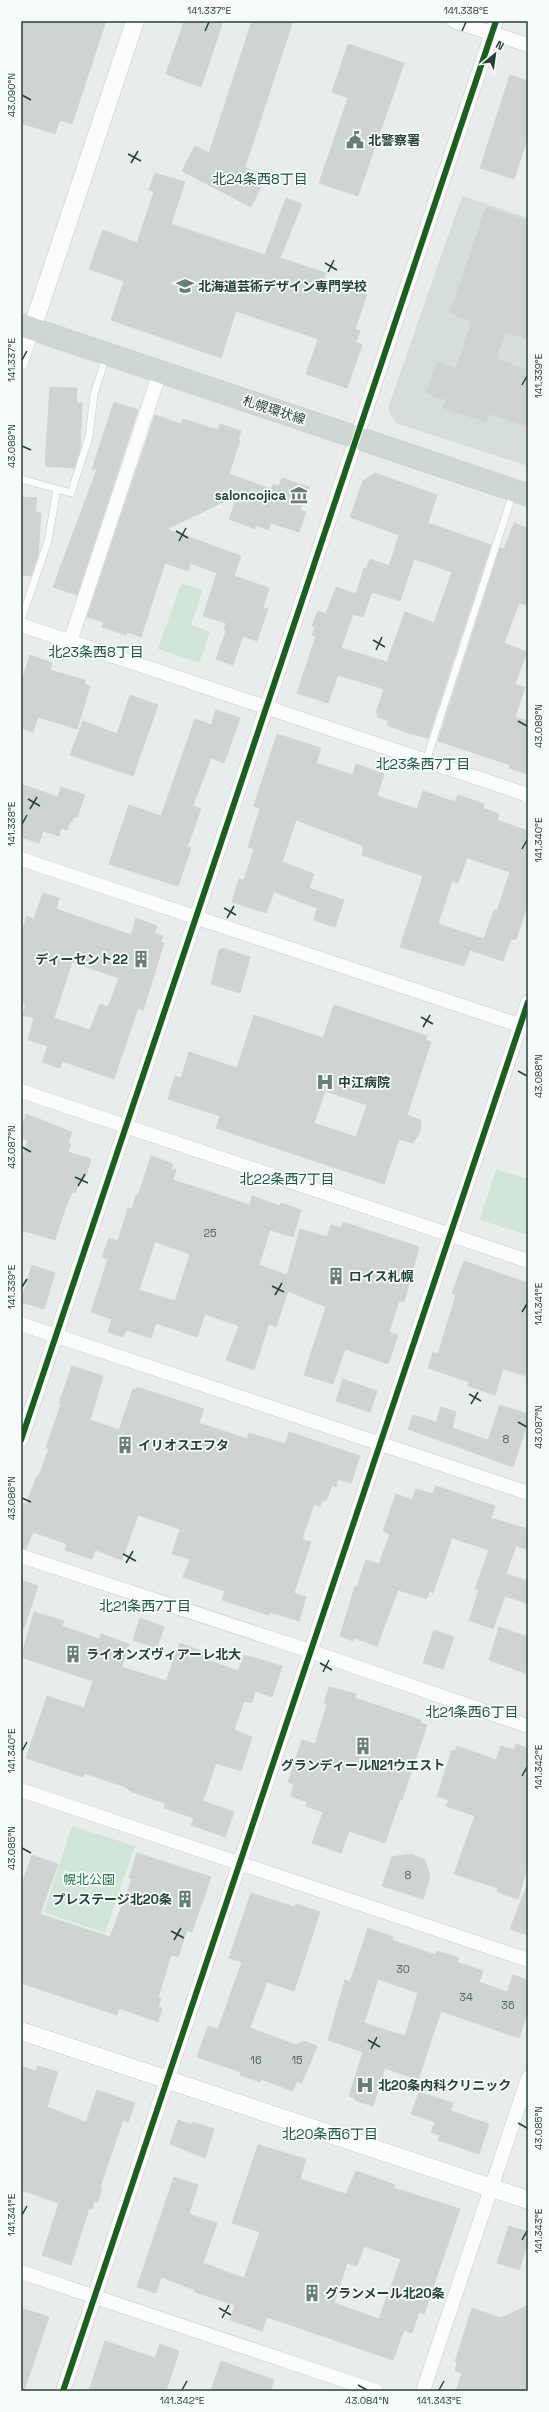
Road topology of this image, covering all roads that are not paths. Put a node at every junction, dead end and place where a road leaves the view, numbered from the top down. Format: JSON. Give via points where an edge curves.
{"nodes":[{"id":1,"x":135,"y":21,"type":"edge"},
{"id":2,"x":454,"y":21,"type":"edge"},
{"id":3,"x":494,"y":27,"type":"edge"},
{"id":4,"x":528,"y":45,"type":"edge"},
{"id":5,"x":27,"y":327,"type":"edge"},
{"id":6,"x":107,"y":354,"type":"junction"},
{"id":7,"x":21,"y":363,"type":"edge"},
{"id":8,"x":160,"y":372,"type":"junction"},
{"id":9,"x":356,"y":438,"type":"junction"},
{"id":10,"x":21,"y":479,"type":"edge"},
{"id":11,"x":57,"y":489,"type":"junction"},
{"id":12,"x":521,"y":492,"type":"edge"},
{"id":13,"x":21,"y":620,"type":"edge"},
{"id":14,"x":21,"y":625,"type":"edge"},
{"id":15,"x":70,"y":642,"type":"junction"},
{"id":16,"x":266,"y":708,"type":"junction"},
{"id":17,"x":426,"y":761,"type":"junction"},
{"id":18,"x":528,"y":795,"type":"edge"},
{"id":19,"x":21,"y":859,"type":"edge"},
{"id":20,"x":196,"y":917,"type":"junction"},
{"id":21,"x":528,"y":1002,"type":"edge"},
{"id":22,"x":524,"y":1026,"type":"edge"},
{"id":23,"x":21,"y":1091,"type":"edge"},
{"id":24,"x":126,"y":1127,"type":"junction"},
{"id":25,"x":450,"y":1235,"type":"junction"},
{"id":26,"x":528,"y":1261,"type":"edge"},
{"id":27,"x":21,"y":1324,"type":"edge"},
{"id":28,"x":56,"y":1336,"type":"junction"},
{"id":29,"x":21,"y":1440,"type":"edge"},
{"id":30,"x":380,"y":1443,"type":"junction"},
{"id":31,"x":528,"y":1493,"type":"edge"},
{"id":32,"x":21,"y":1556,"type":"edge"},
{"id":33,"x":310,"y":1651,"type":"junction"},
{"id":34,"x":528,"y":1726,"type":"edge"},
{"id":35,"x":21,"y":1790,"type":"edge"},
{"id":36,"x":239,"y":1863,"type":"junction"},
{"id":37,"x":528,"y":1960,"type":"edge"},
{"id":38,"x":21,"y":2031,"type":"edge"},
{"id":39,"x":528,"y":2078,"type":"edge"},
{"id":40,"x":167,"y":2079,"type":"junction"},
{"id":41,"x":491,"y":2188,"type":"junction"},
{"id":42,"x":528,"y":2200,"type":"edge"},
{"id":43,"x":21,"y":2272,"type":"edge"},
{"id":44,"x":94,"y":2297,"type":"junction"},
{"id":45,"x":63,"y":2391,"type":"edge"},
{"id":46,"x":376,"y":2391,"type":"edge"},
{"id":47,"x":423,"y":2391,"type":"edge"}],
"edges":[{"from":1,"to":5,"type":"street"},
{"from":2,"to":3,"type":"street"},
{"from":3,"to":4,"type":"street"},
{"from":3,"to":9,"type":"street"},
{"from":5,"to":6,"type":"main road","name":"札幌環状線"},
{"from":5,"to":7,"type":"street"},
{"from":6,"to":8,"type":"main road","name":"札幌環状線"},
{"from":6,"to":11,"type":"lane","via":[[94,394],[89,437],[71,493]]},
{"from":8,"to":9,"type":"main road","name":"札幌環状線"},
{"from":8,"to":15,"type":"street"},
{"from":9,"to":12,"type":"main road","name":"札幌環状線"},
{"from":9,"to":16,"type":"street"},
{"from":10,"to":11,"type":"lane"},
{"from":11,"to":13,"type":"lane","via":[[48,541]]},
{"from":12,"to":17,"type":"lane"},
{"from":14,"to":15,"type":"street"},
{"from":15,"to":16,"type":"street"},
{"from":16,"to":17,"type":"street"},
{"from":16,"to":20,"type":"street"},
{"from":17,"to":18,"type":"street"},
{"from":19,"to":20,"type":"street"},
{"from":20,"to":22,"type":"street"},
{"from":20,"to":24,"type":"street"},
{"from":21,"to":22,"type":"street"},
{"from":22,"to":25,"type":"street"},
{"from":23,"to":24,"type":"street"},
{"from":24,"to":25,"type":"street"},
{"from":24,"to":28,"type":"street"},
{"from":25,"to":26,"type":"street"},
{"from":25,"to":30,"type":"street"},
{"from":27,"to":28,"type":"street"},
{"from":28,"to":29,"type":"street"},
{"from":28,"to":30,"type":"street"},
{"from":30,"to":31,"type":"street"},
{"from":30,"to":33,"type":"street"},
{"from":32,"to":33,"type":"street"},
{"from":33,"to":34,"type":"street"},
{"from":33,"to":36,"type":"street"},
{"from":35,"to":36,"type":"street"},
{"from":36,"to":37,"type":"street"},
{"from":36,"to":40,"type":"street"},
{"from":38,"to":40,"type":"street"},
{"from":39,"to":41,"type":"street"},
{"from":40,"to":41,"type":"street"},
{"from":40,"to":44,"type":"street"},
{"from":41,"to":42,"type":"street"},
{"from":41,"to":47,"type":"street"},
{"from":43,"to":44,"type":"street"},
{"from":44,"to":45,"type":"street"},
{"from":44,"to":46,"type":"street"}]}
